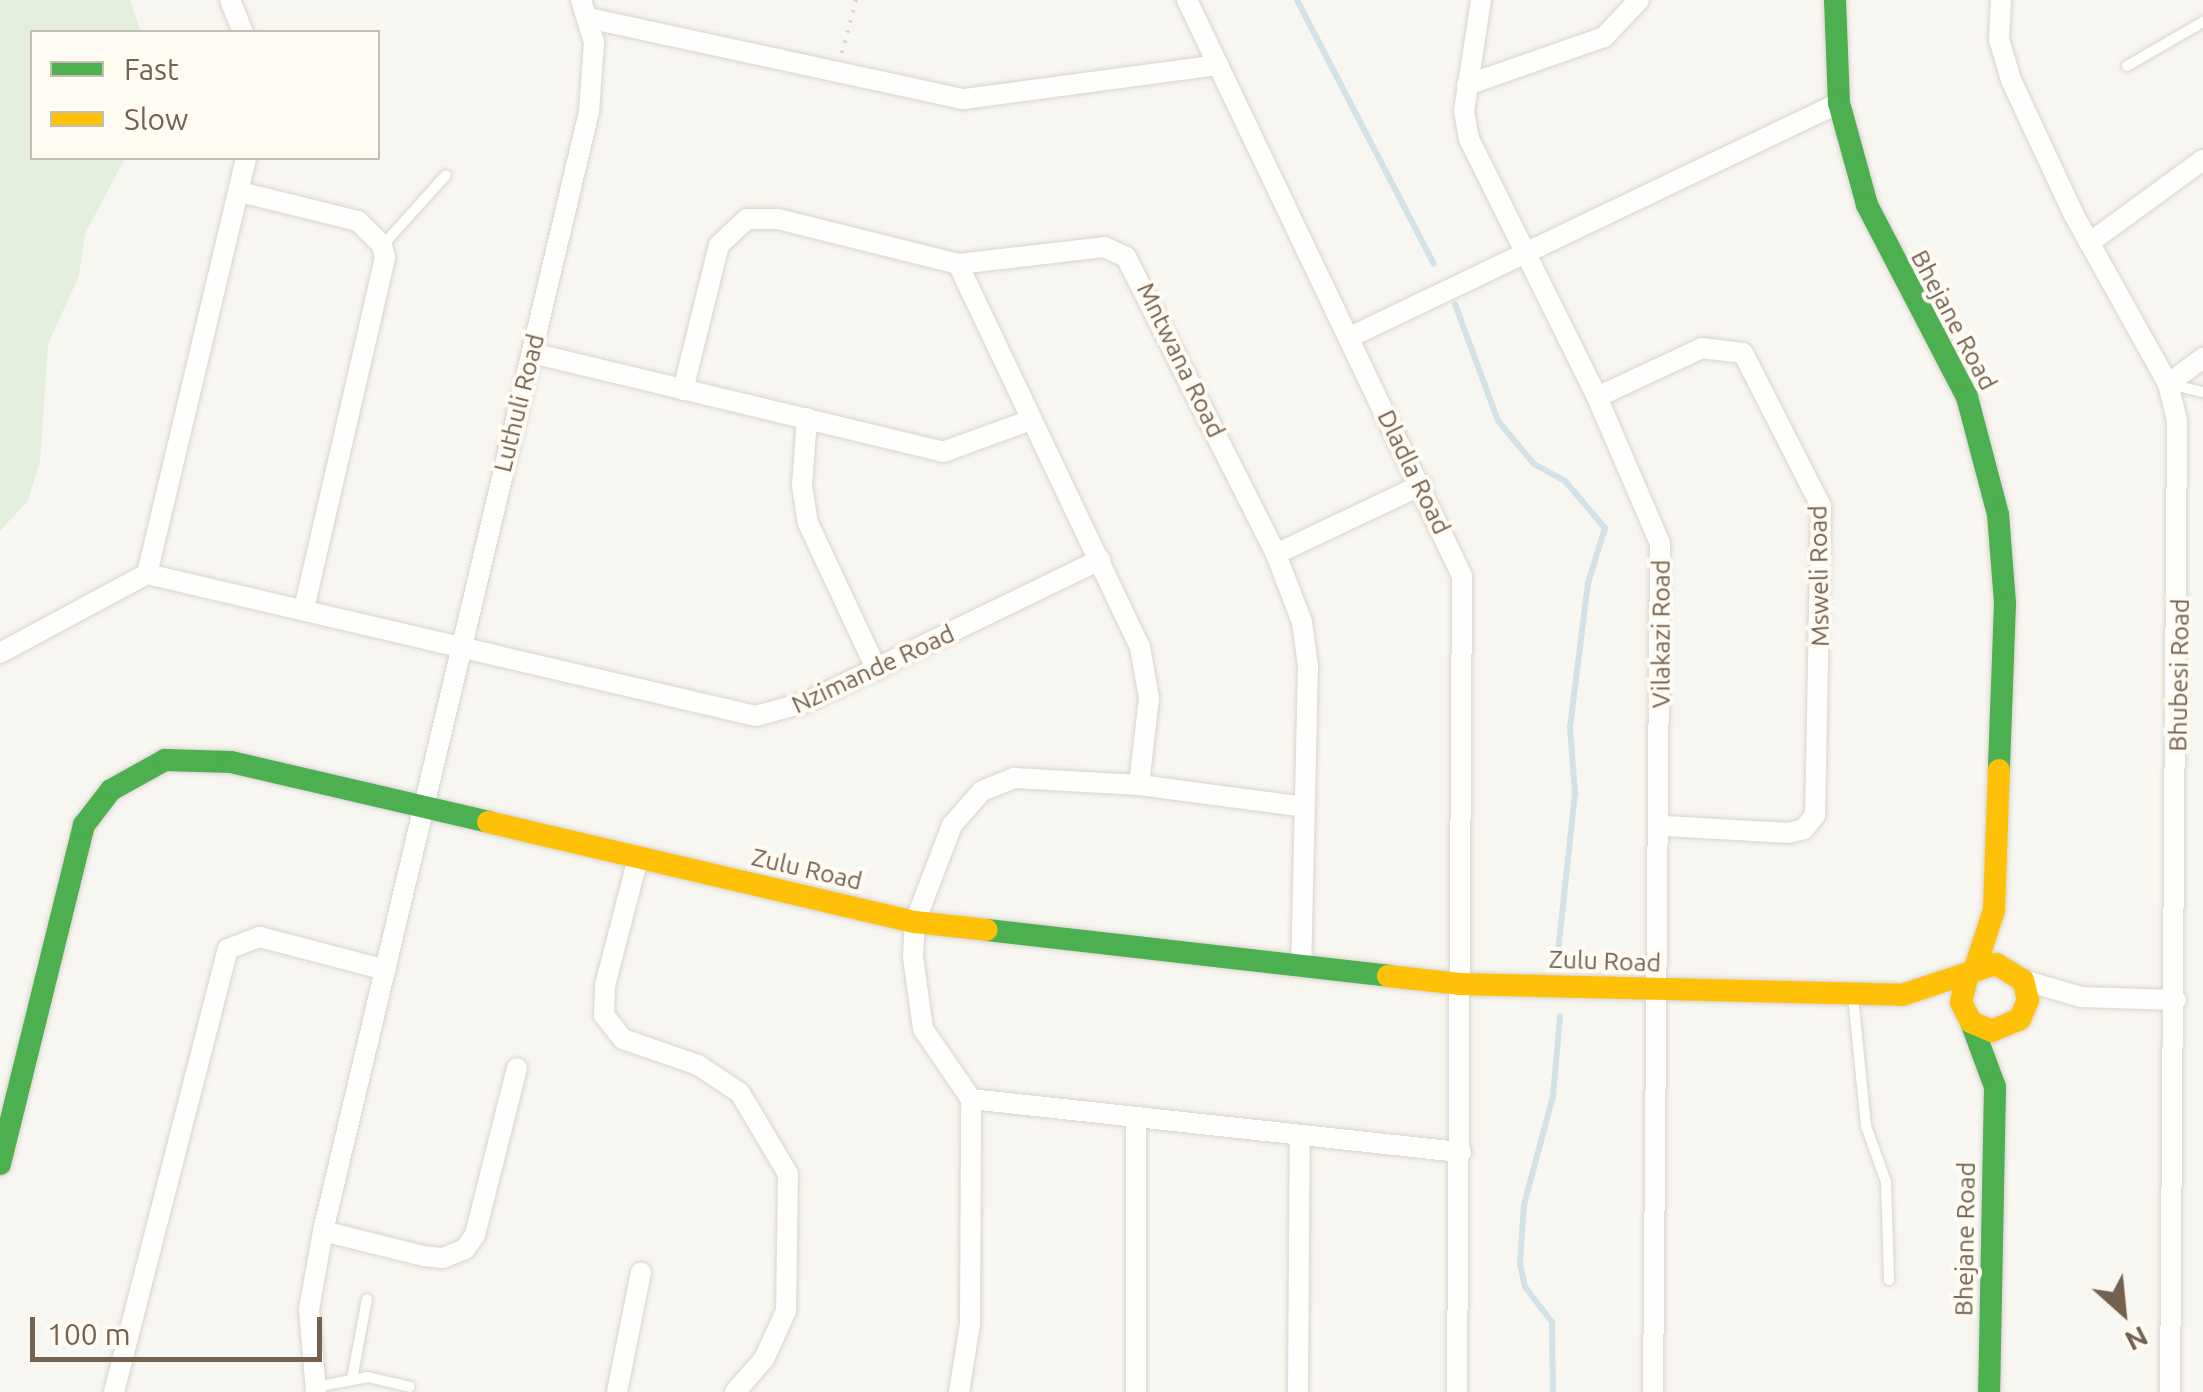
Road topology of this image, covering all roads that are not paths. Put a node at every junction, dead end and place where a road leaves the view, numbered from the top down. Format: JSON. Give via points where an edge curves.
{"nodes":[{"id":1,"x":230,"y":0,"type":"edge"},
{"id":2,"x":1187,"y":0,"type":"edge"},
{"id":3,"x":1482,"y":0,"type":"edge"},
{"id":4,"x":1640,"y":0,"type":"edge"},
{"id":5,"x":1835,"y":0,"type":"edge"},
{"id":6,"x":2001,"y":0,"type":"edge"},
{"id":7,"x":584,"y":6,"type":"edge"},
{"id":8,"x":2203,"y":22,"type":"edge"},
{"id":9,"x":242,"y":30,"type":"edge"},
{"id":10,"x":1220,"y":66,"type":"junction"},
{"id":11,"x":2127,"y":66,"type":"dead end"},
{"id":12,"x":1467,"y":85,"type":"junction"},
{"id":13,"x":1838,"y":103,"type":"junction"},
{"id":14,"x":246,"y":160,"type":"edge"},
{"id":15,"x":2203,"y":160,"type":"edge"},
{"id":16,"x":446,"y":174,"type":"dead end"},
{"id":17,"x":240,"y":192,"type":"junction"},
{"id":18,"x":2089,"y":243,"type":"junction"},
{"id":19,"x":382,"y":245,"type":"junction"},
{"id":20,"x":1525,"y":248,"type":"junction"},
{"id":21,"x":958,"y":264,"type":"junction"},
{"id":22,"x":1350,"y":337,"type":"junction"},
{"id":23,"x":532,"y":353,"type":"junction"},
{"id":24,"x":2203,"y":358,"type":"edge"},
{"id":25,"x":2168,"y":384,"type":"junction"},
{"id":26,"x":683,"y":390,"type":"junction"},
{"id":27,"x":2203,"y":392,"type":"edge"},
{"id":28,"x":1597,"y":397,"type":"junction"},
{"id":29,"x":808,"y":418,"type":"junction"},
{"id":30,"x":1031,"y":420,"type":"junction"},
{"id":31,"x":1421,"y":484,"type":"junction"},
{"id":32,"x":1276,"y":554,"type":"junction"},
{"id":33,"x":1100,"y":560,"type":"junction"},
{"id":34,"x":147,"y":574,"type":"junction"},
{"id":35,"x":304,"y":608,"type":"junction"},
{"id":36,"x":459,"y":646,"type":"junction"},
{"id":37,"x":0,"y":653,"type":"edge"},
{"id":38,"x":877,"y":670,"type":"junction"},
{"id":39,"x":1140,"y":785,"type":"junction"},
{"id":40,"x":424,"y":805,"type":"junction"},
{"id":41,"x":1304,"y":807,"type":"junction"},
{"id":42,"x":1662,"y":826,"type":"junction"},
{"id":43,"x":638,"y":858,"type":"junction"},
{"id":44,"x":1994,"y":910,"type":"junction"},
{"id":45,"x":915,"y":922,"type":"junction"},
{"id":46,"x":1301,"y":968,"type":"junction"},
{"id":47,"x":386,"y":970,"type":"junction"},
{"id":48,"x":1970,"y":975,"type":"junction"},
{"id":49,"x":2019,"y":976,"type":"junction"},
{"id":50,"x":1460,"y":984,"type":"junction"},
{"id":51,"x":1652,"y":990,"type":"junction"},
{"id":52,"x":1853,"y":994,"type":"junction"},
{"id":53,"x":1902,"y":994,"type":"junction"},
{"id":54,"x":2081,"y":998,"type":"junction"},
{"id":55,"x":2176,"y":1000,"type":"junction"},
{"id":56,"x":1967,"y":1018,"type":"junction"},
{"id":57,"x":2016,"y":1022,"type":"junction"},
{"id":58,"x":517,"y":1068,"type":"dead end"},
{"id":59,"x":1995,"y":1088,"type":"junction"},
{"id":60,"x":971,"y":1099,"type":"junction"},
{"id":61,"x":1136,"y":1119,"type":"junction"},
{"id":62,"x":1300,"y":1136,"type":"junction"},
{"id":63,"x":1461,"y":1152,"type":"junction"},
{"id":64,"x":0,"y":1164,"type":"edge"},
{"id":65,"x":323,"y":1231,"type":"junction"},
{"id":66,"x":641,"y":1272,"type":"dead end"},
{"id":67,"x":1888,"y":1280,"type":"dead end"},
{"id":68,"x":367,"y":1298,"type":"dead end"},
{"id":69,"x":352,"y":1379,"type":"junction"},
{"id":70,"x":410,"y":1387,"type":"dead end"},
{"id":71,"x":316,"y":1390,"type":"edge"},
{"id":72,"x":114,"y":1392,"type":"edge"},
{"id":73,"x":617,"y":1392,"type":"edge"},
{"id":74,"x":735,"y":1392,"type":"edge"},
{"id":75,"x":959,"y":1392,"type":"edge"},
{"id":76,"x":1136,"y":1392,"type":"edge"},
{"id":77,"x":1298,"y":1392,"type":"edge"},
{"id":78,"x":1457,"y":1392,"type":"edge"},
{"id":79,"x":1652,"y":1392,"type":"edge"},
{"id":80,"x":1989,"y":1392,"type":"edge"},
{"id":81,"x":2170,"y":1392,"type":"edge"}],
"edges":[{"from":1,"to":9,"type":"street"},
{"from":2,"to":10,"type":"street","name":"Dladla Road"},
{"from":3,"to":12,"type":"street","name":"Vilakazi Road"},
{"from":4,"to":12,"type":"street","via":[[1604,37]]},
{"from":5,"to":13,"type":"street","name":"Bhejane Road"},
{"from":6,"to":18,"type":"street","name":"Bhubesi Road","via":[[2003,58]]},
{"from":7,"to":10,"type":"street","via":[[945,98],[983,100]]},
{"from":7,"to":23,"type":"street","name":"Luthuli Road","via":[[595,70],[589,112]]},
{"from":8,"to":11,"type":"lane"},
{"from":10,"to":22,"type":"street","name":"Dladla Road"},
{"from":12,"to":20,"type":"street","name":"Vilakazi Road","via":[[1469,138]]},
{"from":13,"to":20,"type":"street"},
{"from":13,"to":44,"type":"street","name":"Bhejane Road","via":[[1867,205],[1967,396],[1991,473],[2005,603]]},
{"from":14,"to":17,"type":"street"},
{"from":15,"to":18,"type":"street"},
{"from":16,"to":19,"type":"lane"},
{"from":17,"to":19,"type":"street","via":[[358,221]]},
{"from":17,"to":34,"type":"street"},
{"from":18,"to":25,"type":"street","name":"Bhubesi Road"},
{"from":19,"to":35,"type":"street","via":[[385,275]]},
{"from":20,"to":22,"type":"street"},
{"from":20,"to":28,"type":"street","name":"Vilakazi Road"},
{"from":21,"to":26,"type":"street","name":"Mntwana Road","via":[[778,219],[736,224],[713,262]]},
{"from":21,"to":30,"type":"street"},
{"from":21,"to":32,"type":"street","name":"Mntwana Road","via":[[1084,248],[1126,257]]},
{"from":22,"to":31,"type":"street","name":"Dladla Road"},
{"from":23,"to":26,"type":"street"},
{"from":23,"to":36,"type":"street","name":"Luthuli Road"},
{"from":24,"to":25,"type":"street"},
{"from":25,"to":27,"type":"lane"},
{"from":25,"to":55,"type":"street","name":"Bhubesi Road","via":[[2178,421],[2180,508]]},
{"from":26,"to":29,"type":"street"},
{"from":28,"to":42,"type":"street","name":"Vilakazi Road","via":[[1660,543]]},
{"from":28,"to":42,"type":"street","name":"Msweli Road","via":[[1702,348],[1744,353],[1821,506],[1816,815],[1804,829],[1788,833]]},
{"from":29,"to":30,"type":"street","via":[[943,452]]},
{"from":29,"to":38,"type":"street","via":[[806,513]]},
{"from":30,"to":33,"type":"street"},
{"from":31,"to":32,"type":"street"},
{"from":31,"to":50,"type":"street","name":"Dladla Road","via":[[1459,566],[1465,604]]},
{"from":32,"to":41,"type":"street","name":"Mntwana Road","via":[[1306,650]]},
{"from":33,"to":38,"type":"street","name":"Nzimande Road"},
{"from":33,"to":39,"type":"street","via":[[1146,672]]},
{"from":34,"to":35,"type":"street","name":"Nzimande Road"},
{"from":34,"to":37,"type":"street"},
{"from":35,"to":36,"type":"street","name":"Nzimande Road"},
{"from":36,"to":38,"type":"street","name":"Nzimande Road","via":[[756,716],[797,706]]},
{"from":36,"to":40,"type":"street","name":"Luthuli Road"},
{"from":39,"to":41,"type":"street"},
{"from":39,"to":45,"type":"street","via":[[1029,778],[992,785],[952,825]]},
{"from":40,"to":43,"type":"street","name":"Zulu Road"},
{"from":40,"to":47,"type":"street","name":"Luthuli Road"},
{"from":40,"to":64,"type":"street","name":"Zulu Road","via":[[202,757],[147,766],[111,790],[84,825]]},
{"from":41,"to":46,"type":"street","name":"Mntwana Road"},
{"from":42,"to":51,"type":"street","name":"Vilakazi Road"},
{"from":43,"to":45,"type":"street","name":"Zulu Road"},
{"from":43,"to":74,"type":"street","via":[[604,1014],[623,1038],[698,1065],[740,1093],[788,1174],[786,1312],[764,1359]]},
{"from":44,"to":48,"type":"street","name":"Bhejane Road"},
{"from":44,"to":49,"type":"street","name":"Bhejane Road"},
{"from":45,"to":46,"type":"street","name":"Zulu Road"},
{"from":45,"to":60,"type":"street","via":[[918,1014]]},
{"from":46,"to":50,"type":"street","name":"Zulu Road"},
{"from":47,"to":65,"type":"street","name":"Luthuli Road"},
{"from":47,"to":72,"type":"street","via":[[260,937],[228,949]]},
{"from":48,"to":49,"type":"street","via":[[1996,964]]},
{"from":48,"to":53,"type":"street","name":"Zulu Road"},
{"from":48,"to":56,"type":"street"},
{"from":49,"to":54,"type":"street"},
{"from":49,"to":57,"type":"street","via":[[2028,1000]]},
{"from":50,"to":51,"type":"street","name":"Zulu Road"},
{"from":50,"to":63,"type":"street","name":"Dladla Road"},
{"from":51,"to":52,"type":"street","name":"Zulu Road"},
{"from":51,"to":79,"type":"street","name":"Vilakazi Road"},
{"from":52,"to":53,"type":"street","name":"Zulu Road"},
{"from":52,"to":67,"type":"lane","via":[[1866,1126],[1886,1182]]},
{"from":53,"to":56,"type":"street","name":"Zulu Road"},
{"from":54,"to":55,"type":"street"},
{"from":54,"to":57,"type":"street"},
{"from":55,"to":81,"type":"street","name":"Bhubesi Road"},
{"from":56,"to":57,"type":"street","via":[[1992,1031]]},
{"from":56,"to":59,"type":"street","name":"Bhejane Road"},
{"from":57,"to":59,"type":"street","name":"Bhejane Road"},
{"from":58,"to":65,"type":"street","via":[[475,1235],[465,1249],[443,1258],[422,1256]]},
{"from":59,"to":80,"type":"street","name":"Bhejane Road"},
{"from":60,"to":61,"type":"street"},
{"from":60,"to":75,"type":"street","via":[[970,1324]]},
{"from":61,"to":62,"type":"street"},
{"from":61,"to":76,"type":"street"},
{"from":62,"to":63,"type":"street"},
{"from":62,"to":77,"type":"street"},
{"from":63,"to":78,"type":"street","name":"Dladla Road"},
{"from":65,"to":71,"type":"street","name":"Luthuli Road","via":[[310,1309]]},
{"from":66,"to":73,"type":"street"},
{"from":68,"to":69,"type":"lane"},
{"from":69,"to":70,"type":"lane"},
{"from":69,"to":71,"type":"lane"}]}
